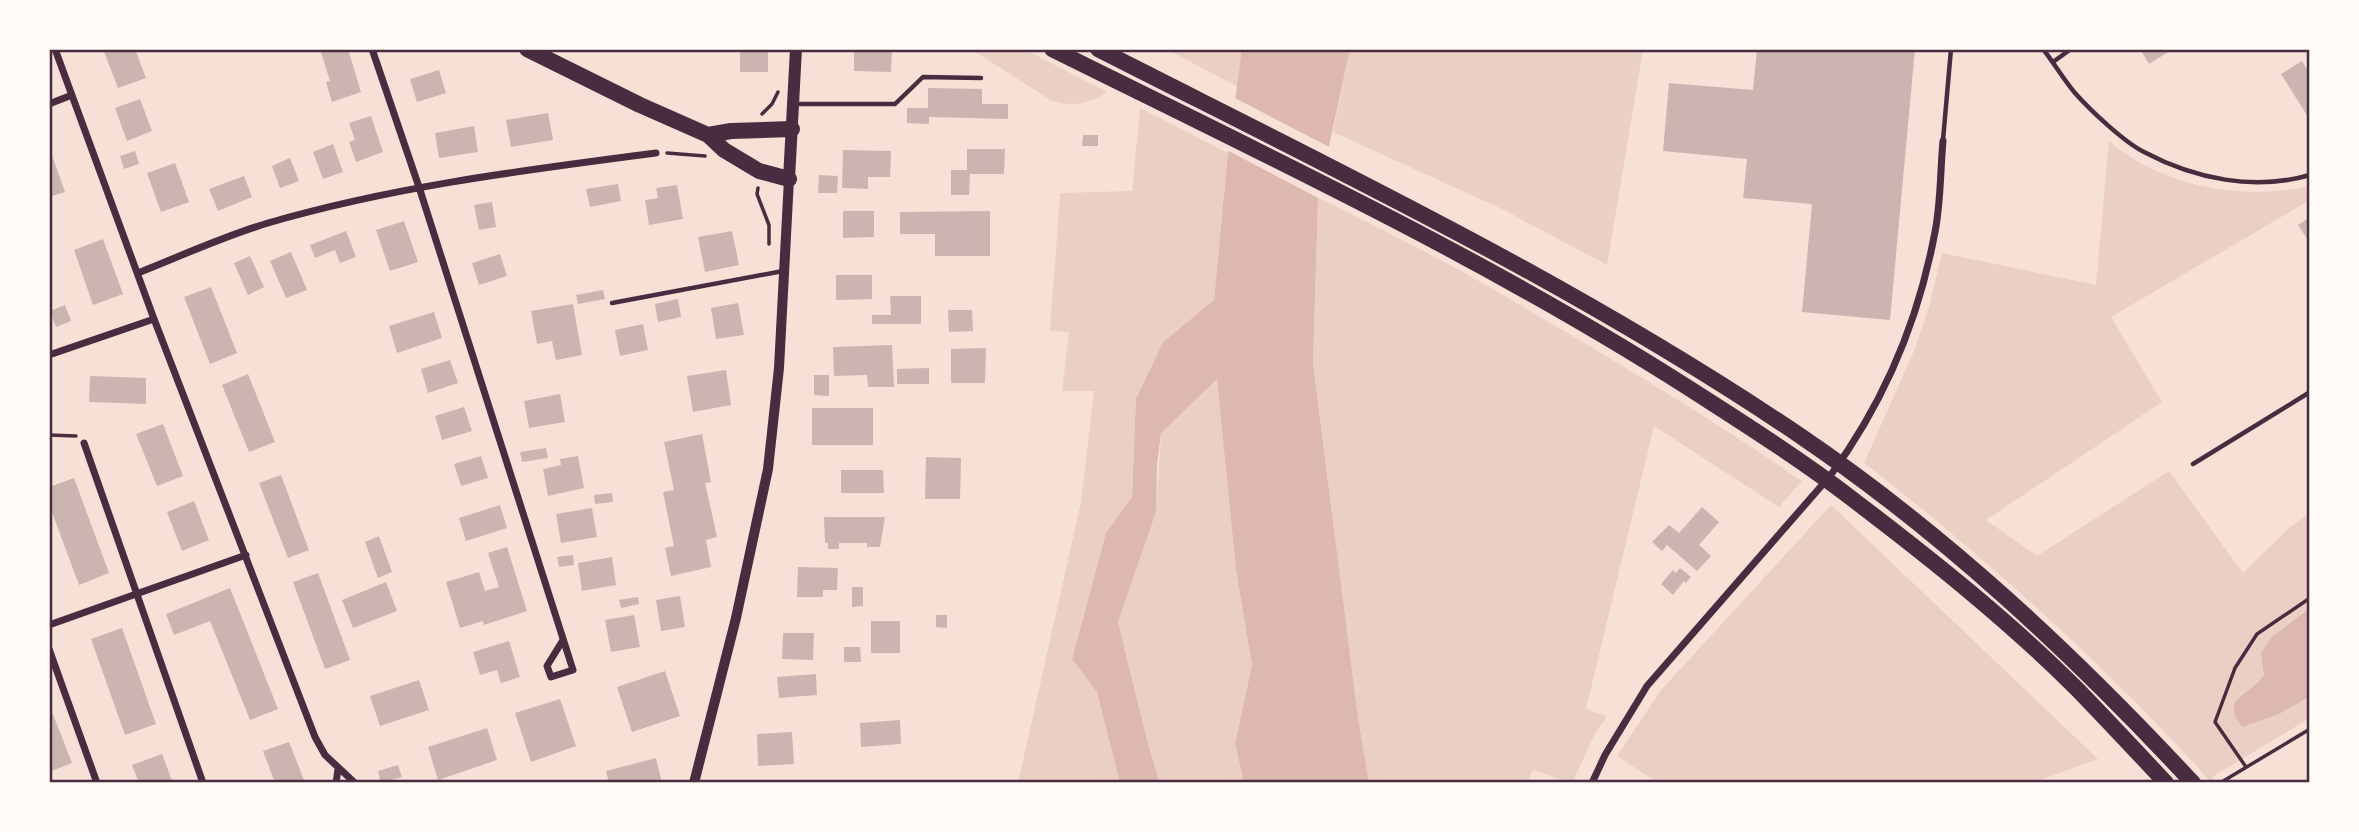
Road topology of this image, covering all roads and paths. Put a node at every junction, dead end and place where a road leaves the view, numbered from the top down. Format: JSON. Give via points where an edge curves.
{"nodes":[{"id":1,"x":55,"y":49,"type":"edge"},
{"id":2,"x":372,"y":49,"type":"edge"},
{"id":3,"x":527,"y":49,"type":"edge"},
{"id":4,"x":796,"y":49,"type":"edge"},
{"id":5,"x":1098,"y":49,"type":"edge"},
{"id":6,"x":1951,"y":49,"type":"edge"},
{"id":7,"x":2043,"y":49,"type":"edge"},
{"id":8,"x":2071,"y":49,"type":"edge"},
{"id":9,"x":1058,"y":52,"type":"edge"},
{"id":10,"x":2053,"y":62,"type":"junction"},
{"id":11,"x":981,"y":78,"type":"dead end"},
{"id":12,"x":779,"y":90,"type":"dead end"},
{"id":13,"x":72,"y":95,"type":"junction"},
{"id":14,"x":49,"y":104,"type":"edge"},
{"id":15,"x":793,"y":104,"type":"junction"},
{"id":16,"x":792,"y":129,"type":"junction"},
{"id":17,"x":761,"y":130,"type":"junction"},
{"id":18,"x":708,"y":135,"type":"junction"},
{"id":19,"x":1943,"y":141,"type":"joint"},
{"id":20,"x":656,"y":153,"type":"joint"},
{"id":21,"x":715,"y":162,"type":"dead end"},
{"id":22,"x":759,"y":171,"type":"junction"},
{"id":23,"x":2310,"y":175,"type":"edge"},
{"id":24,"x":789,"y":179,"type":"junction"},
{"id":25,"x":419,"y":187,"type":"junction"},
{"id":26,"x":750,"y":187,"type":"dead end"},
{"id":27,"x":757,"y":194,"type":"junction"},
{"id":28,"x":785,"y":271,"type":"junction"},
{"id":29,"x":138,"y":273,"type":"junction"},
{"id":30,"x":769,"y":274,"type":"junction"},
{"id":31,"x":612,"y":303,"type":"dead end"},
{"id":32,"x":154,"y":319,"type":"junction"},
{"id":33,"x":49,"y":355,"type":"edge"},
{"id":34,"x":2310,"y":392,"type":"edge"},
{"id":35,"x":49,"y":435,"type":"edge"},
{"id":36,"x":84,"y":443,"type":"joint"},
{"id":37,"x":2193,"y":464,"type":"dead end"},
{"id":38,"x":246,"y":555,"type":"junction"},
{"id":39,"x":139,"y":595,"type":"junction"},
{"id":40,"x":2310,"y":598,"type":"edge"},
{"id":41,"x":49,"y":625,"type":"edge"},
{"id":42,"x":563,"y":640,"type":"junction"},
{"id":43,"x":49,"y":649,"type":"edge"},
{"id":44,"x":2310,"y":729,"type":"edge"},
{"id":45,"x":2246,"y":767,"type":"junction"},
{"id":46,"x":338,"y":769,"type":"junction"},
{"id":47,"x":2192,"y":782,"type":"edge"},
{"id":48,"x":97,"y":783,"type":"edge"},
{"id":49,"x":203,"y":783,"type":"edge"},
{"id":50,"x":335,"y":783,"type":"edge"},
{"id":51,"x":355,"y":783,"type":"edge"},
{"id":52,"x":694,"y":783,"type":"edge"},
{"id":53,"x":1592,"y":783,"type":"edge"},
{"id":54,"x":2166,"y":783,"type":"edge"},
{"id":55,"x":2220,"y":783,"type":"edge"}],
"edges":[{"from":1,"to":13,"type":"street"},
{"from":2,"to":25,"type":"street"},
{"from":3,"to":18,"type":"highway"},
{"from":4,"to":15,"type":"main road"},
{"from":5,"to":47,"type":"highway","via":[[1457,230],[1649,338],[1800,436],[1992,584],[2089,674]]},
{"from":6,"to":19,"type":"lane"},
{"from":7,"to":10,"type":"lane"},
{"from":8,"to":10,"type":"lane"},
{"from":9,"to":54,"type":"highway","via":[[1456,251],[1640,356],[1786,451],[1969,591],[2076,688]]},
{"from":10,"to":23,"type":"lane","via":[[2074,92],[2142,152],[2233,181],[2262,183]]},
{"from":11,"to":15,"type":"lane","via":[[923,77],[895,104]]},
{"from":12,"to":17,"type":"path","via":[[761,114]]},
{"from":13,"to":14,"type":"street"},
{"from":13,"to":29,"type":"street"},
{"from":15,"to":16,"type":"main road"},
{"from":16,"to":17,"type":"highway"},
{"from":16,"to":24,"type":"main road"},
{"from":17,"to":18,"type":"highway"},
{"from":18,"to":22,"type":"highway"},
{"from":19,"to":53,"type":"street","via":[[1935,234],[1926,273],[1903,347],[1880,399],[1830,476],[1647,686]]},
{"from":20,"to":21,"type":"path","via":[[705,156]]},
{"from":20,"to":25,"type":"street"},
{"from":22,"to":24,"type":"highway"},
{"from":22,"to":27,"type":"path"},
{"from":24,"to":28,"type":"street"},
{"from":25,"to":29,"type":"street","via":[[265,224]]},
{"from":25,"to":42,"type":"street"},
{"from":26,"to":27,"type":"path"},
{"from":27,"to":30,"type":"path","via":[[769,225]]},
{"from":28,"to":30,"type":"lane"},
{"from":28,"to":52,"type":"street","via":[[768,469]]},
{"from":29,"to":32,"type":"street"},
{"from":30,"to":31,"type":"lane"},
{"from":32,"to":33,"type":"street"},
{"from":32,"to":38,"type":"street"},
{"from":34,"to":37,"type":"lane"},
{"from":35,"to":36,"type":"path","via":[[82,437]]},
{"from":36,"to":39,"type":"street"},
{"from":38,"to":39,"type":"street"},
{"from":38,"to":46,"type":"street","via":[[315,737]]},
{"from":39,"to":41,"type":"street"},
{"from":39,"to":49,"type":"street"},
{"from":40,"to":45,"type":"path","via":[[2257,634],[2235,668],[2215,722]]},
{"from":42,"to":42,"type":"street","via":[[573,670],[551,677],[547,666]]},
{"from":43,"to":48,"type":"street"},
{"from":44,"to":45,"type":"path"},
{"from":45,"to":55,"type":"path"},
{"from":46,"to":50,"type":"street"},
{"from":46,"to":51,"type":"street"}]}
